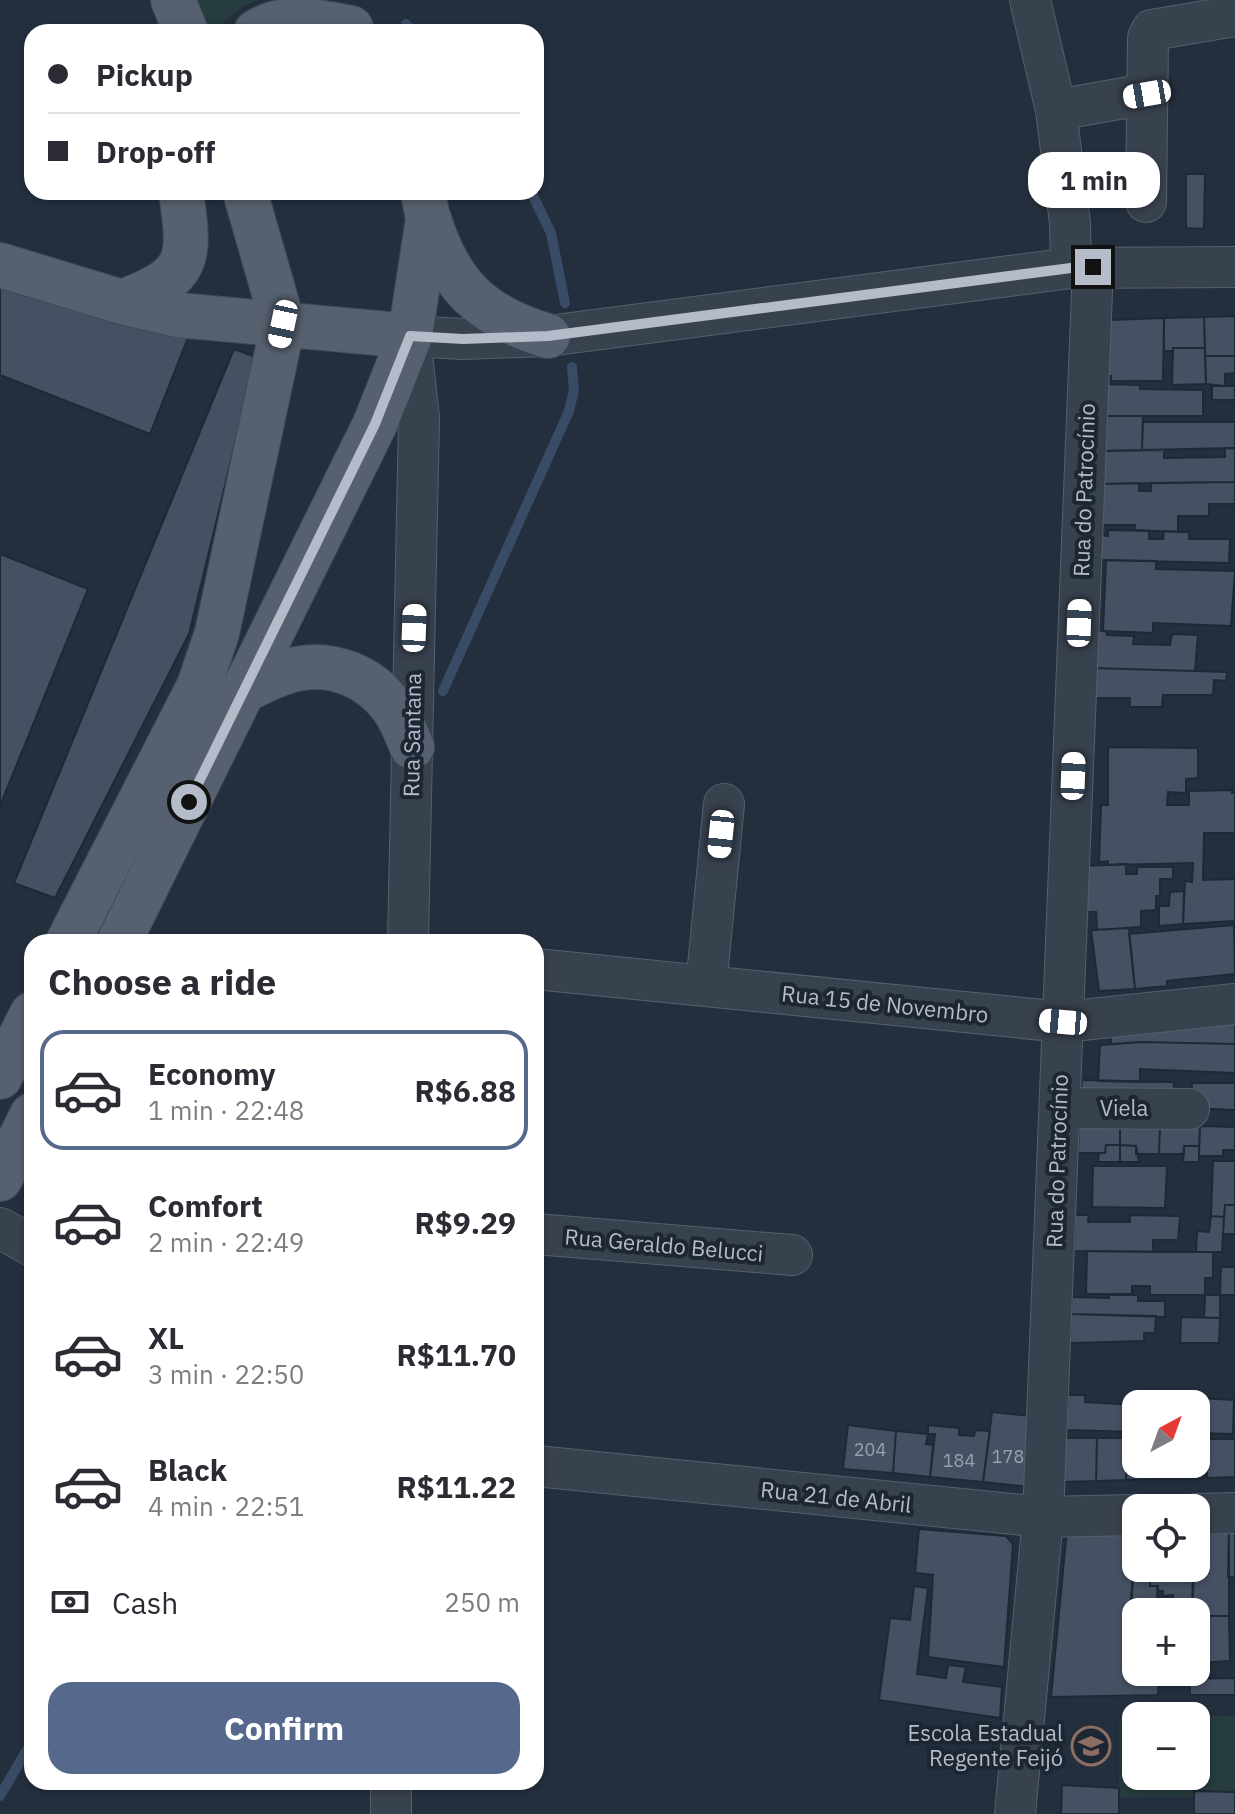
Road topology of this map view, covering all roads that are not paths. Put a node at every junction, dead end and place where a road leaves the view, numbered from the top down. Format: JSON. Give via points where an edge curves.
{"nodes":[{"id":1,"x":161,"y":0,"type":"edge"},
{"id":2,"x":173,"y":0,"type":"edge"},
{"id":3,"x":1030,"y":0,"type":"edge"},
{"id":4,"x":1235,"y":16,"type":"edge"},
{"id":5,"x":346,"y":20,"type":"edge"},
{"id":6,"x":162,"y":24,"type":"edge"},
{"id":7,"x":183,"y":24,"type":"edge"},
{"id":8,"x":268,"y":24,"type":"edge"},
{"id":9,"x":1147,"y":94,"type":"junction"},
{"id":10,"x":1056,"y":110,"type":"junction"},
{"id":11,"x":182,"y":200,"type":"edge"},
{"id":12,"x":247,"y":200,"type":"edge"},
{"id":13,"x":1146,"y":202,"type":"dead end"},
{"id":14,"x":426,"y":206,"type":"edge"},
{"id":15,"x":0,"y":265,"type":"edge"},
{"id":16,"x":1082,"y":267,"type":"junction"},
{"id":17,"x":1235,"y":267,"type":"edge"},
{"id":18,"x":122,"y":302,"type":"junction"},
{"id":19,"x":283,"y":324,"type":"junction"},
{"id":20,"x":410,"y":336,"type":"junction"},
{"id":21,"x":548,"y":336,"type":"junction"},
{"id":22,"x":245,"y":690,"type":"junction"},
{"id":23,"x":412,"y":747,"type":"junction"},
{"id":24,"x":724,"y":804,"type":"dead end"},
{"id":25,"x":72,"y":934,"type":"edge"},
{"id":26,"x":123,"y":934,"type":"edge"},
{"id":27,"x":408,"y":934,"type":"edge"},
{"id":28,"x":544,"y":970,"type":"edge"},
{"id":29,"x":706,"y":986,"type":"junction"},
{"id":30,"x":1235,"y":1004,"type":"edge"},
{"id":31,"x":1063,"y":1022,"type":"junction"},
{"id":32,"x":24,"y":1030,"type":"edge"},
{"id":33,"x":0,"y":1077,"type":"edge"},
{"id":34,"x":1060,"y":1108,"type":"junction"},
{"id":35,"x":1189,"y":1109,"type":"dead end"},
{"id":36,"x":24,"y":1131,"type":"edge"},
{"id":37,"x":0,"y":1179,"type":"edge"},
{"id":38,"x":0,"y":1228,"type":"edge"},
{"id":39,"x":544,"y":1235,"type":"edge"},
{"id":40,"x":24,"y":1242,"type":"edge"},
{"id":41,"x":792,"y":1255,"type":"dead end"},
{"id":42,"x":544,"y":1467,"type":"edge"},
{"id":43,"x":1235,"y":1513,"type":"edge"},
{"id":44,"x":1210,"y":1514,"type":"edge"},
{"id":45,"x":1122,"y":1515,"type":"edge"},
{"id":46,"x":1043,"y":1517,"type":"junction"},
{"id":47,"x":391,"y":1790,"type":"edge"},
{"id":48,"x":391,"y":1814,"type":"edge"},
{"id":49,"x":1015,"y":1814,"type":"edge"}],
"edges":[{"from":1,"to":6,"type":"main road"},
{"from":2,"to":7,"type":"main road"},
{"from":3,"to":10,"type":"street","name":"Rua do Patrocínio"},
{"from":4,"to":9,"type":"street","via":[[1152,30]]},
{"from":5,"to":8,"type":"main road"},
{"from":9,"to":10,"type":"street"},
{"from":9,"to":13,"type":"street"},
{"from":10,"to":16,"type":"street","name":"Rua do Patrocínio","via":[[1070,223]]},
{"from":11,"to":18,"type":"main road","via":[[187,242],[181,264],[166,283]]},
{"from":12,"to":19,"type":"main road"},
{"from":14,"to":20,"type":"main road"},
{"from":14,"to":21,"type":"main road","via":[[437,247],[470,296],[494,315]]},
{"from":15,"to":18,"type":"main road"},
{"from":16,"to":17,"type":"street"},
{"from":16,"to":21,"type":"street"},
{"from":16,"to":31,"type":"street","name":"Rua do Patrocínio"},
{"from":18,"to":19,"type":"main road","via":[[178,315]]},
{"from":19,"to":20,"type":"main road"},
{"from":19,"to":25,"type":"main road","via":[[208,661]]},
{"from":20,"to":21,"type":"street"},
{"from":20,"to":22,"type":"main road","via":[[375,424]]},
{"from":20,"to":23,"type":"street","name":"Rua Santana","via":[[419,418]]},
{"from":22,"to":23,"type":"main road","via":[[295,669],[339,670],[360,678],[393,707]]},
{"from":22,"to":26,"type":"main road"},
{"from":23,"to":27,"type":"street","name":"Rua Santana"},
{"from":24,"to":29,"type":"street"},
{"from":28,"to":29,"type":"street","name":"Rua 15 de Novembro"},
{"from":29,"to":31,"type":"street","name":"Rua 15 de Novembro"},
{"from":30,"to":31,"type":"street","name":"Rua 15 de Novembro"},
{"from":31,"to":34,"type":"street","name":"Rua do Patrocínio"},
{"from":32,"to":33,"type":"main road"},
{"from":34,"to":35,"type":"street","name":"Viela"},
{"from":34,"to":46,"type":"street","name":"Rua do Patrocínio"},
{"from":36,"to":37,"type":"main road"},
{"from":38,"to":40,"type":"street"},
{"from":39,"to":41,"type":"street","name":"Rua Geraldo Belucci"},
{"from":42,"to":46,"type":"street","name":"Rua 21 de Abril"},
{"from":43,"to":44,"type":"street"},
{"from":45,"to":46,"type":"street","name":"Rua 21 de Abril"},
{"from":46,"to":49,"type":"street","name":"Rua do Patrocínio"},
{"from":47,"to":48,"type":"street"}]}
